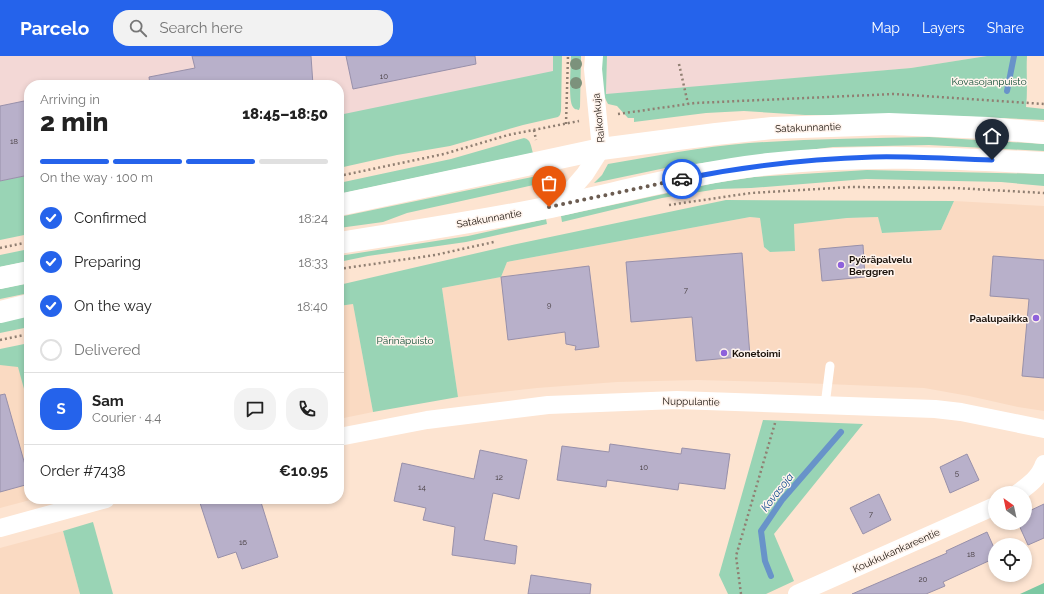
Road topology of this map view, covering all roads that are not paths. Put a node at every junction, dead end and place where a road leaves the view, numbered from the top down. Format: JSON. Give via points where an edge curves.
{"nodes":[{"id":1,"x":594,"y":56,"type":"edge"},
{"id":2,"x":1044,"y":133,"type":"edge"},
{"id":3,"x":601,"y":149,"type":"junction"},
{"id":4,"x":1044,"y":163,"type":"edge"},
{"id":5,"x":344,"y":204,"type":"edge"},
{"id":6,"x":549,"y":207,"type":"junction"},
{"id":7,"x":344,"y":242,"type":"edge"},
{"id":8,"x":24,"y":273,"type":"edge"},
{"id":9,"x":0,"y":278,"type":"edge"},
{"id":10,"x":24,"y":306,"type":"edge"},
{"id":11,"x":0,"y":312,"type":"edge"},
{"id":12,"x":830,"y":366,"type":"dead end"},
{"id":13,"x":825,"y":405,"type":"junction"},
{"id":14,"x":1044,"y":429,"type":"edge"},
{"id":15,"x":344,"y":436,"type":"edge"},
{"id":16,"x":1044,"y":464,"type":"edge"},
{"id":17,"x":1027,"y":486,"type":"edge"},
{"id":18,"x":88,"y":504,"type":"edge"},
{"id":19,"x":988,"y":509,"type":"edge"},
{"id":20,"x":0,"y":528,"type":"edge"},
{"id":21,"x":797,"y":594,"type":"edge"}],
"edges":[{"from":1,"to":3,"type":"street","name":"Raikonkuja"},
{"from":2,"to":3,"type":"main road","name":"Satakunnantie","via":[[889,124],[791,127]]},
{"from":3,"to":5,"type":"main road","name":"Satakunnantie"},
{"from":3,"to":6,"type":"street","name":"Raikonkuja","via":[[573,188]]},
{"from":4,"to":6,"type":"main road","name":"Satakunnantie","via":[[874,157],[768,164],[724,170]]},
{"from":6,"to":7,"type":"main road","name":"Satakunnantie"},
{"from":8,"to":9,"type":"main road"},
{"from":10,"to":11,"type":"main road"},
{"from":12,"to":13,"type":"lane"},
{"from":13,"to":14,"type":"street","name":"Nuppulantie","via":[[935,409]]},
{"from":13,"to":15,"type":"street","name":"Nuppulantie","via":[[677,400],[548,405],[427,420]]},
{"from":16,"to":17,"type":"street","via":[[1036,479]]},
{"from":18,"to":20,"type":"street"},
{"from":19,"to":21,"type":"street","name":"Koukkukankareentie"}]}
